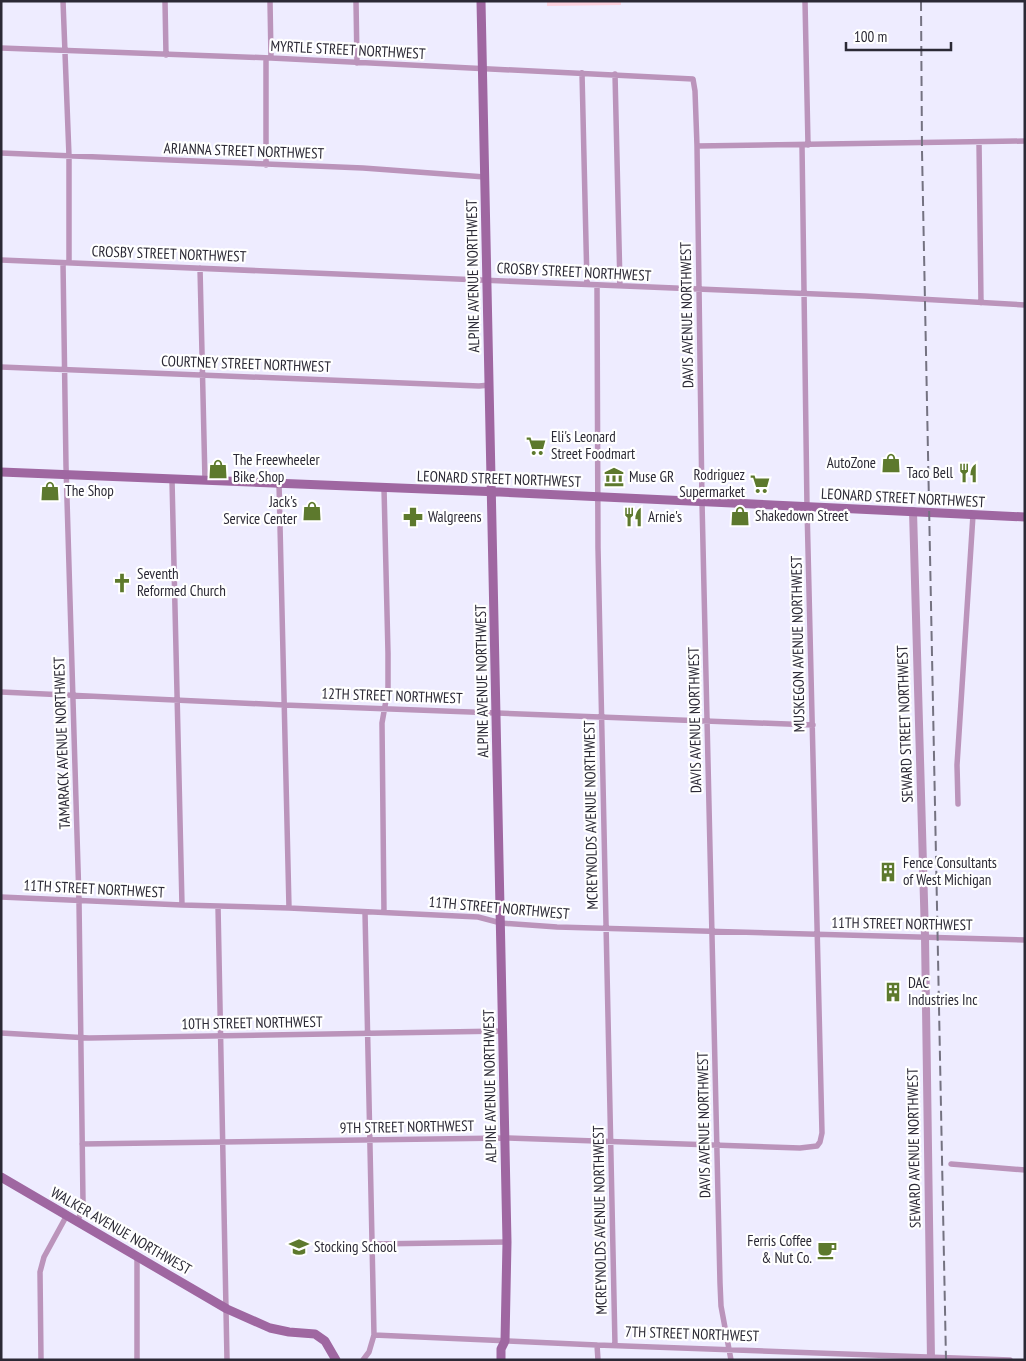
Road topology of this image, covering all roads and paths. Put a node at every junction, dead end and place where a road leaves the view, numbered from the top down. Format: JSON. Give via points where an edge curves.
{"nodes":[{"id":1,"x":63,"y":1,"type":"edge"},
{"id":2,"x":165,"y":1,"type":"edge"},
{"id":3,"x":270,"y":1,"type":"edge"},
{"id":4,"x":356,"y":1,"type":"edge"},
{"id":5,"x":481,"y":1,"type":"edge"},
{"id":6,"x":805,"y":1,"type":"edge"},
{"id":7,"x":1,"y":48,"type":"edge"},
{"id":8,"x":64,"y":50,"type":"junction"},
{"id":9,"x":166,"y":55,"type":"junction"},
{"id":10,"x":269,"y":58,"type":"junction"},
{"id":11,"x":357,"y":63,"type":"junction"},
{"id":12,"x":483,"y":68,"type":"junction"},
{"id":13,"x":582,"y":72,"type":"junction"},
{"id":14,"x":615,"y":74,"type":"junction"},
{"id":15,"x":693,"y":79,"type":"joint"},
{"id":16,"x":1025,"y":141,"type":"edge"},
{"id":17,"x":979,"y":142,"type":"junction"},
{"id":18,"x":805,"y":145,"type":"junction"},
{"id":19,"x":697,"y":146,"type":"junction"},
{"id":20,"x":1,"y":153,"type":"edge"},
{"id":21,"x":69,"y":156,"type":"junction"},
{"id":22,"x":266,"y":165,"type":"junction"},
{"id":23,"x":485,"y":177,"type":"junction"},
{"id":24,"x":1,"y":260,"type":"edge"},
{"id":25,"x":66,"y":263,"type":"junction"},
{"id":26,"x":200,"y":268,"type":"junction"},
{"id":27,"x":488,"y":280,"type":"junction"},
{"id":28,"x":587,"y":284,"type":"junction"},
{"id":29,"x":597,"y":285,"type":"junction"},
{"id":30,"x":620,"y":286,"type":"junction"},
{"id":31,"x":699,"y":290,"type":"junction"},
{"id":32,"x":803,"y":294,"type":"junction"},
{"id":33,"x":981,"y":303,"type":"junction"},
{"id":34,"x":1025,"y":305,"type":"edge"},
{"id":35,"x":1,"y":366,"type":"edge"},
{"id":36,"x":65,"y":369,"type":"junction"},
{"id":37,"x":202,"y":374,"type":"junction"},
{"id":38,"x":490,"y":385,"type":"junction"},
{"id":39,"x":1,"y":472,"type":"edge"},
{"id":40,"x":67,"y":475,"type":"junction"},
{"id":41,"x":172,"y":480,"type":"junction"},
{"id":42,"x":205,"y":481,"type":"junction"},
{"id":43,"x":279,"y":483,"type":"junction"},
{"id":44,"x":384,"y":488,"type":"junction"},
{"id":45,"x":492,"y":492,"type":"junction"},
{"id":46,"x":597,"y":496,"type":"junction"},
{"id":47,"x":702,"y":502,"type":"junction"},
{"id":48,"x":807,"y":507,"type":"junction"},
{"id":49,"x":913,"y":511,"type":"junction"},
{"id":50,"x":973,"y":515,"type":"junction"},
{"id":51,"x":1025,"y":517,"type":"edge"},
{"id":52,"x":1,"y":692,"type":"edge"},
{"id":53,"x":73,"y":695,"type":"junction"},
{"id":54,"x":176,"y":699,"type":"junction"},
{"id":55,"x":284,"y":705,"type":"junction"},
{"id":56,"x":385,"y":708,"type":"junction"},
{"id":57,"x":496,"y":712,"type":"junction"},
{"id":58,"x":601,"y":717,"type":"junction"},
{"id":59,"x":708,"y":722,"type":"junction"},
{"id":60,"x":813,"y":725,"type":"junction"},
{"id":61,"x":958,"y":804,"type":"dead end"},
{"id":62,"x":1,"y":897,"type":"edge"},
{"id":63,"x":79,"y":901,"type":"junction"},
{"id":64,"x":182,"y":905,"type":"junction"},
{"id":65,"x":218,"y":906,"type":"junction"},
{"id":66,"x":289,"y":908,"type":"junction"},
{"id":67,"x":365,"y":912,"type":"junction"},
{"id":68,"x":384,"y":912,"type":"junction"},
{"id":69,"x":501,"y":923,"type":"junction"},
{"id":70,"x":605,"y":928,"type":"junction"},
{"id":71,"x":712,"y":932,"type":"junction"},
{"id":72,"x":817,"y":935,"type":"junction"},
{"id":73,"x":925,"y":936,"type":"junction"},
{"id":74,"x":1025,"y":940,"type":"edge"},
{"id":75,"x":503,"y":1031,"type":"junction"},
{"id":76,"x":1,"y":1033,"type":"edge"},
{"id":77,"x":367,"y":1033,"type":"junction"},
{"id":78,"x":220,"y":1037,"type":"junction"},
{"id":79,"x":80,"y":1038,"type":"junction"},
{"id":80,"x":505,"y":1138,"type":"junction"},
{"id":81,"x":370,"y":1140,"type":"junction"},
{"id":82,"x":611,"y":1141,"type":"junction"},
{"id":83,"x":223,"y":1142,"type":"junction"},
{"id":84,"x":820,"y":1142,"type":"joint"},
{"id":85,"x":82,"y":1144,"type":"junction"},
{"id":86,"x":717,"y":1145,"type":"junction"},
{"id":87,"x":951,"y":1164,"type":"dead end"},
{"id":88,"x":1025,"y":1170,"type":"edge"},
{"id":89,"x":1,"y":1177,"type":"edge"},
{"id":90,"x":66,"y":1215,"type":"junction"},
{"id":91,"x":78,"y":1222,"type":"junction"},
{"id":92,"x":507,"y":1242,"type":"junction"},
{"id":93,"x":373,"y":1244,"type":"junction"},
{"id":94,"x":137,"y":1256,"type":"junction"},
{"id":95,"x":227,"y":1310,"type":"junction"},
{"id":96,"x":374,"y":1335,"type":"junction"},
{"id":97,"x":504,"y":1341,"type":"junction"},
{"id":98,"x":598,"y":1345,"type":"junction"},
{"id":99,"x":616,"y":1345,"type":"junction"},
{"id":100,"x":729,"y":1350,"type":"junction"},
{"id":101,"x":845,"y":1357,"type":"edge"},
{"id":102,"x":931,"y":1358,"type":"edge"},
{"id":103,"x":41,"y":1360,"type":"edge"},
{"id":104,"x":137,"y":1360,"type":"edge"},
{"id":105,"x":227,"y":1360,"type":"edge"},
{"id":106,"x":336,"y":1360,"type":"edge"},
{"id":107,"x":363,"y":1360,"type":"edge"},
{"id":108,"x":501,"y":1360,"type":"edge"},
{"id":109,"x":598,"y":1360,"type":"edge"},
{"id":110,"x":731,"y":1360,"type":"edge"},
{"id":111,"x":1010,"y":1360,"type":"edge"}],
"edges":[{"from":1,"to":8,"type":"street","name":"TAMARACK AVENUE NORTHWEST"},
{"from":2,"to":9,"type":"street"},
{"from":3,"to":10,"type":"street"},
{"from":4,"to":11,"type":"street"},
{"from":5,"to":12,"type":"main road","name":"ALPINE AVENUE NORTHWEST"},
{"from":6,"to":18,"type":"street","name":"MUSKEGON AVENUE NORTHWEST"},
{"from":7,"to":8,"type":"street","name":"MYRTLE STREET NORTHWEST"},
{"from":8,"to":9,"type":"street","name":"MYRTLE STREET NORTHWEST"},
{"from":8,"to":21,"type":"street","name":"TAMARACK AVENUE NORTHWEST"},
{"from":9,"to":10,"type":"street","name":"MYRTLE STREET NORTHWEST"},
{"from":10,"to":11,"type":"street","name":"MYRTLE STREET NORTHWEST"},
{"from":10,"to":22,"type":"street"},
{"from":11,"to":12,"type":"street","name":"MYRTLE STREET NORTHWEST"},
{"from":12,"to":13,"type":"street","name":"MYRTLE STREET NORTHWEST"},
{"from":12,"to":23,"type":"main road","name":"ALPINE AVENUE NORTHWEST"},
{"from":13,"to":14,"type":"street","name":"MYRTLE STREET NORTHWEST"},
{"from":13,"to":28,"type":"street"},
{"from":14,"to":15,"type":"street","name":"MYRTLE STREET NORTHWEST"},
{"from":14,"to":30,"type":"street"},
{"from":15,"to":19,"type":"street","name":"DAVIS AVENUE NORTHWEST"},
{"from":16,"to":17,"type":"street"},
{"from":17,"to":18,"type":"street"},
{"from":17,"to":33,"type":"street"},
{"from":18,"to":19,"type":"street"},
{"from":18,"to":32,"type":"street","name":"MUSKEGON AVENUE NORTHWEST"},
{"from":19,"to":31,"type":"street","name":"DAVIS AVENUE NORTHWEST"},
{"from":20,"to":21,"type":"street","name":"ARIANNA STREET NORTHWEST"},
{"from":21,"to":22,"type":"street","name":"ARIANNA STREET NORTHWEST"},
{"from":21,"to":25,"type":"street","name":"TAMARACK AVENUE NORTHWEST"},
{"from":22,"to":23,"type":"street","name":"ARIANNA STREET NORTHWEST"},
{"from":23,"to":27,"type":"main road","name":"ALPINE AVENUE NORTHWEST"},
{"from":24,"to":25,"type":"street","name":"CROSBY STREET NORTHWEST"},
{"from":25,"to":26,"type":"street","name":"CROSBY STREET NORTHWEST"},
{"from":25,"to":36,"type":"street","name":"TAMARACK AVENUE NORTHWEST"},
{"from":26,"to":27,"type":"street","name":"CROSBY STREET NORTHWEST"},
{"from":26,"to":37,"type":"street"},
{"from":27,"to":28,"type":"street","name":"CROSBY STREET NORTHWEST"},
{"from":27,"to":38,"type":"main road","name":"ALPINE AVENUE NORTHWEST"},
{"from":28,"to":29,"type":"street","name":"CROSBY STREET NORTHWEST"},
{"from":29,"to":30,"type":"street","name":"CROSBY STREET NORTHWEST"},
{"from":29,"to":46,"type":"street","name":"MCREYNOLDS AVENUE NORTHWEST"},
{"from":30,"to":31,"type":"street","name":"CROSBY STREET NORTHWEST"},
{"from":31,"to":32,"type":"street","name":"CROSBY STREET NORTHWEST"},
{"from":31,"to":47,"type":"street","name":"DAVIS AVENUE NORTHWEST"},
{"from":32,"to":33,"type":"street","name":"CROSBY STREET NORTHWEST"},
{"from":32,"to":48,"type":"street","name":"MUSKEGON AVENUE NORTHWEST"},
{"from":33,"to":34,"type":"street","name":"CROSBY STREET NORTHWEST"},
{"from":35,"to":36,"type":"street","name":"COURTNEY STREET NORTHWEST"},
{"from":36,"to":37,"type":"street","name":"COURTNEY STREET NORTHWEST"},
{"from":36,"to":40,"type":"street","name":"TAMARACK AVENUE NORTHWEST"},
{"from":37,"to":38,"type":"street","name":"COURTNEY STREET NORTHWEST"},
{"from":37,"to":42,"type":"street"},
{"from":38,"to":45,"type":"main road","name":"ALPINE AVENUE NORTHWEST"},
{"from":39,"to":40,"type":"main road","name":"LEONARD STREET NORTHWEST"},
{"from":40,"to":41,"type":"main road","name":"LEONARD STREET NORTHWEST"},
{"from":40,"to":53,"type":"street","name":"TAMARACK AVENUE NORTHWEST"},
{"from":41,"to":42,"type":"main road","name":"LEONARD STREET NORTHWEST"},
{"from":41,"to":54,"type":"street"},
{"from":42,"to":43,"type":"main road","name":"LEONARD STREET NORTHWEST"},
{"from":43,"to":44,"type":"main road","name":"LEONARD STREET NORTHWEST"},
{"from":43,"to":55,"type":"street"},
{"from":44,"to":45,"type":"main road","name":"LEONARD STREET NORTHWEST"},
{"from":44,"to":56,"type":"street","via":[[388,653]]},
{"from":45,"to":46,"type":"main road","name":"LEONARD STREET NORTHWEST"},
{"from":45,"to":57,"type":"main road","name":"ALPINE AVENUE NORTHWEST"},
{"from":46,"to":47,"type":"main road","name":"LEONARD STREET NORTHWEST"},
{"from":46,"to":58,"type":"street","name":"MCREYNOLDS AVENUE NORTHWEST"},
{"from":47,"to":48,"type":"main road","name":"LEONARD STREET NORTHWEST"},
{"from":47,"to":59,"type":"street","name":"DAVIS AVENUE NORTHWEST"},
{"from":48,"to":49,"type":"main road","name":"LEONARD STREET NORTHWEST"},
{"from":48,"to":60,"type":"street","name":"MUSKEGON AVENUE NORTHWEST"},
{"from":49,"to":50,"type":"main road","name":"LEONARD STREET NORTHWEST"},
{"from":49,"to":73,"type":"street","name":"SEWARD STREET NORTHWEST"},
{"from":50,"to":51,"type":"main road","name":"LEONARD STREET NORTHWEST"},
{"from":50,"to":61,"type":"street"},
{"from":52,"to":53,"type":"street","name":"12TH STREET NORTHWEST"},
{"from":53,"to":54,"type":"street","name":"12TH STREET NORTHWEST"},
{"from":53,"to":63,"type":"street","name":"TAMARACK AVENUE NORTHWEST"},
{"from":54,"to":55,"type":"street","name":"12TH STREET NORTHWEST"},
{"from":54,"to":64,"type":"street"},
{"from":55,"to":56,"type":"street","name":"12TH STREET NORTHWEST"},
{"from":55,"to":66,"type":"street"},
{"from":56,"to":57,"type":"street","name":"12TH STREET NORTHWEST"},
{"from":56,"to":68,"type":"street","via":[[382,723]]},
{"from":57,"to":58,"type":"street","name":"12TH STREET NORTHWEST"},
{"from":57,"to":69,"type":"main road","name":"ALPINE AVENUE NORTHWEST"},
{"from":58,"to":59,"type":"street","name":"12TH STREET NORTHWEST"},
{"from":58,"to":70,"type":"street","name":"MCREYNOLDS AVENUE NORTHWEST"},
{"from":59,"to":60,"type":"street","name":"12TH STREET NORTHWEST"},
{"from":59,"to":71,"type":"street","name":"DAVIS AVENUE NORTHWEST"},
{"from":60,"to":72,"type":"street","name":"MUSKEGON AVENUE NORTHWEST"},
{"from":62,"to":63,"type":"street","name":"11TH STREET NORTHWEST"},
{"from":63,"to":64,"type":"street","name":"11TH STREET NORTHWEST"},
{"from":63,"to":79,"type":"street","name":"TAMARACK AVENUE NORTHWEST"},
{"from":64,"to":65,"type":"street","name":"11TH STREET NORTHWEST"},
{"from":65,"to":66,"type":"street","name":"11TH STREET NORTHWEST"},
{"from":65,"to":78,"type":"street"},
{"from":66,"to":67,"type":"street","name":"11TH STREET NORTHWEST"},
{"from":67,"to":68,"type":"street","name":"11TH STREET NORTHWEST"},
{"from":67,"to":77,"type":"street"},
{"from":68,"to":69,"type":"street","name":"11TH STREET NORTHWEST","via":[[478,917]]},
{"from":69,"to":70,"type":"street","name":"11TH STREET NORTHWEST"},
{"from":69,"to":75,"type":"main road","name":"ALPINE AVENUE NORTHWEST"},
{"from":70,"to":71,"type":"street","name":"11TH STREET NORTHWEST"},
{"from":70,"to":82,"type":"street","name":"MCREYNOLDS AVENUE NORTHWEST"},
{"from":71,"to":72,"type":"street","name":"11TH STREET NORTHWEST"},
{"from":71,"to":86,"type":"street","name":"DAVIS AVENUE NORTHWEST"},
{"from":72,"to":73,"type":"street","name":"11TH STREET NORTHWEST"},
{"from":72,"to":84,"type":"street","name":"MUSKEGON AVENUE NORTHWEST"},
{"from":73,"to":74,"type":"street","name":"11TH STREET NORTHWEST"},
{"from":73,"to":102,"type":"street","name":"SEWARD AVENUE NORTHWEST"},
{"from":75,"to":77,"type":"street","name":"10TH STREET NORTHWEST"},
{"from":75,"to":80,"type":"main road","name":"ALPINE AVENUE NORTHWEST"},
{"from":76,"to":79,"type":"street","name":"10TH STREET NORTHWEST"},
{"from":77,"to":78,"type":"street","name":"10TH STREET NORTHWEST"},
{"from":77,"to":81,"type":"street"},
{"from":78,"to":79,"type":"street","name":"10TH STREET NORTHWEST"},
{"from":78,"to":83,"type":"street"},
{"from":79,"to":85,"type":"street","name":"TAMARACK AVENUE NORTHWEST"},
{"from":80,"to":81,"type":"street","name":"9TH STREET NORTHWEST"},
{"from":80,"to":82,"type":"street","name":"9TH STREET NORTHWEST"},
{"from":80,"to":92,"type":"main road","name":"ALPINE AVENUE NORTHWEST"},
{"from":81,"to":83,"type":"street","name":"9TH STREET NORTHWEST"},
{"from":81,"to":93,"type":"street"},
{"from":82,"to":86,"type":"street","name":"9TH STREET NORTHWEST"},
{"from":82,"to":99,"type":"street","name":"MCREYNOLDS AVENUE NORTHWEST"},
{"from":83,"to":85,"type":"street","name":"9TH STREET NORTHWEST"},
{"from":83,"to":95,"type":"street"},
{"from":84,"to":86,"type":"street","name":"9TH STREET NORTHWEST","via":[[809,1148]]},
{"from":85,"to":91,"type":"street","name":"TAMARACK AVENUE NORTHWEST","via":[[83,1202]]},
{"from":86,"to":100,"type":"street","name":"DAVIS AVENUE NORTHWEST","via":[[721,1306]]},
{"from":87,"to":88,"type":"street"},
{"from":89,"to":90,"type":"main road","name":"WALKER AVENUE NORTHWEST"},
{"from":90,"to":91,"type":"main road","name":"WALKER AVENUE NORTHWEST"},
{"from":90,"to":103,"type":"street","via":[[44,1257],[40,1272]]},
{"from":91,"to":94,"type":"main road","name":"WALKER AVENUE NORTHWEST"},
{"from":92,"to":93,"type":"street"},
{"from":92,"to":97,"type":"main road","name":"ALPINE AVENUE NORTHWEST"},
{"from":93,"to":96,"type":"street"},
{"from":94,"to":95,"type":"main road","name":"WALKER AVENUE NORTHWEST"},
{"from":94,"to":104,"type":"street"},
{"from":95,"to":105,"type":"street"},
{"from":95,"to":106,"type":"main road","via":[[270,1328],[315,1334],[325,1341]]},
{"from":96,"to":97,"type":"street","name":"7TH STREET NORTHWEST"},
{"from":96,"to":107,"type":"street"},
{"from":97,"to":98,"type":"street","name":"7TH STREET NORTHWEST"},
{"from":97,"to":108,"type":"main road","name":"ALPINE AVENUE NORTHWEST"},
{"from":98,"to":99,"type":"street","name":"7TH STREET NORTHWEST"},
{"from":98,"to":109,"type":"street"},
{"from":99,"to":100,"type":"street","name":"7TH STREET NORTHWEST"},
{"from":100,"to":101,"type":"street","name":"7TH STREET NORTHWEST"},
{"from":100,"to":110,"type":"street","name":"DAVIS AVENUE NORTHWEST"},
{"from":101,"to":102,"type":"street","name":"7TH STREET NORTHWEST"},
{"from":102,"to":111,"type":"street","name":"7TH STREET NORTHWEST"}]}
